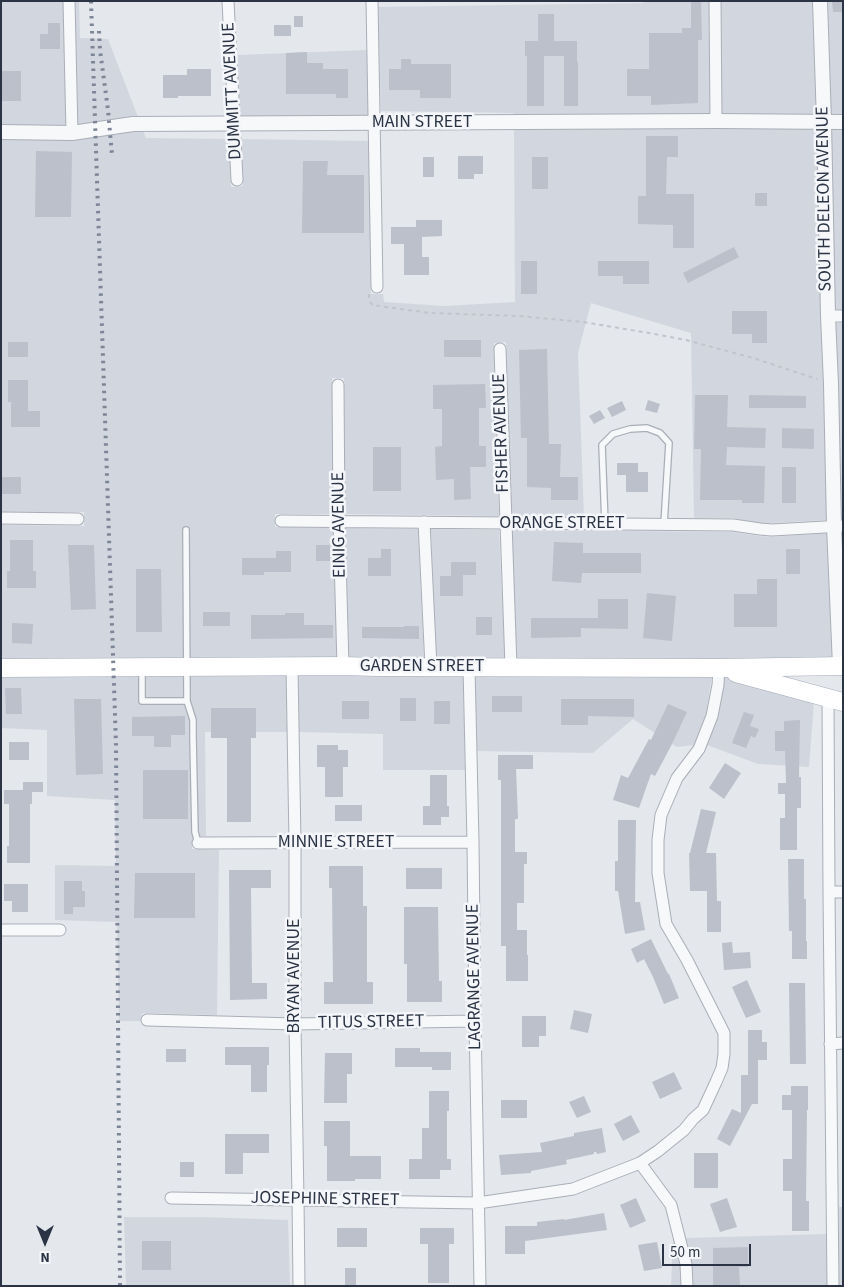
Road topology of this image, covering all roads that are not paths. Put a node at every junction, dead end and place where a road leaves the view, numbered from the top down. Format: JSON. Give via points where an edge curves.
{"nodes":[{"id":1,"x":69,"y":1,"type":"edge"},
{"id":2,"x":228,"y":1,"type":"edge"},
{"id":3,"x":372,"y":1,"type":"edge"},
{"id":4,"x":715,"y":1,"type":"edge"},
{"id":5,"x":820,"y":1,"type":"edge"},
{"id":6,"x":716,"y":121,"type":"junction"},
{"id":7,"x":824,"y":122,"type":"junction"},
{"id":8,"x":843,"y":122,"type":"edge"},
{"id":9,"x":375,"y":123,"type":"junction"},
{"id":10,"x":235,"y":124,"type":"junction"},
{"id":11,"x":1,"y":132,"type":"edge"},
{"id":12,"x":72,"y":133,"type":"junction"},
{"id":13,"x":237,"y":180,"type":"dead end"},
{"id":14,"x":377,"y":287,"type":"dead end"},
{"id":15,"x":828,"y":316,"type":"junction"},
{"id":16,"x":843,"y":316,"type":"edge"},
{"id":17,"x":500,"y":349,"type":"dead end"},
{"id":18,"x":338,"y":385,"type":"dead end"},
{"id":19,"x":1,"y":518,"type":"edge"},
{"id":20,"x":78,"y":519,"type":"dead end"},
{"id":21,"x":281,"y":521,"type":"dead end"},
{"id":22,"x":339,"y":521,"type":"junction"},
{"id":23,"x":424,"y":522,"type":"junction"},
{"id":24,"x":505,"y":523,"type":"junction"},
{"id":25,"x":605,"y":524,"type":"junction"},
{"id":26,"x":664,"y":524,"type":"junction"},
{"id":27,"x":838,"y":526,"type":"edge"},
{"id":28,"x":186,"y":530,"type":"dead end"},
{"id":29,"x":344,"y":666,"type":"junction"},
{"id":30,"x":841,"y":666,"type":"edge"},
{"id":31,"x":142,"y":667,"type":"junction"},
{"id":32,"x":188,"y":667,"type":"junction"},
{"id":33,"x":292,"y":667,"type":"junction"},
{"id":34,"x":430,"y":667,"type":"junction"},
{"id":35,"x":469,"y":667,"type":"junction"},
{"id":36,"x":511,"y":667,"type":"junction"},
{"id":37,"x":1,"y":668,"type":"edge"},
{"id":38,"x":719,"y":668,"type":"junction"},
{"id":39,"x":187,"y":701,"type":"junction"},
{"id":40,"x":836,"y":701,"type":"edge"},
{"id":41,"x":473,"y":842,"type":"junction"},
{"id":42,"x":198,"y":843,"type":"joint"},
{"id":43,"x":295,"y":843,"type":"junction"},
{"id":44,"x":829,"y":892,"type":"junction"},
{"id":45,"x":843,"y":892,"type":"edge"},
{"id":46,"x":1,"y":930,"type":"edge"},
{"id":47,"x":60,"y":930,"type":"dead end"},
{"id":48,"x":147,"y":1020,"type":"dead end"},
{"id":49,"x":475,"y":1021,"type":"junction"},
{"id":50,"x":295,"y":1024,"type":"junction"},
{"id":51,"x":843,"y":1043,"type":"edge"},
{"id":52,"x":830,"y":1044,"type":"junction"},
{"id":53,"x":640,"y":1163,"type":"junction"},
{"id":54,"x":171,"y":1198,"type":"dead end"},
{"id":55,"x":298,"y":1199,"type":"junction"},
{"id":56,"x":838,"y":1201,"type":"edge"},
{"id":57,"x":478,"y":1203,"type":"junction"},
{"id":58,"x":299,"y":1286,"type":"edge"},
{"id":59,"x":480,"y":1286,"type":"edge"},
{"id":60,"x":687,"y":1286,"type":"edge"},
{"id":61,"x":833,"y":1286,"type":"edge"}],
"edges":[{"from":1,"to":12,"type":"street"},
{"from":2,"to":10,"type":"street","name":"DUMMITT AVENUE"},
{"from":3,"to":9,"type":"street"},
{"from":4,"to":6,"type":"street"},
{"from":5,"to":7,"type":"street","name":"SOUTH DELEON AVENUE"},
{"from":6,"to":7,"type":"street","name":"MAIN STREET"},
{"from":6,"to":9,"type":"street","name":"MAIN STREET"},
{"from":7,"to":8,"type":"street","name":"MAIN STREET"},
{"from":7,"to":15,"type":"street","name":"SOUTH DELEON AVENUE"},
{"from":9,"to":10,"type":"street","name":"MAIN STREET"},
{"from":9,"to":14,"type":"street"},
{"from":10,"to":12,"type":"street","name":"MAIN STREET","via":[[133,124]]},
{"from":10,"to":13,"type":"street","name":"DUMMITT AVENUE"},
{"from":11,"to":12,"type":"street","name":"MAIN STREET"},
{"from":15,"to":16,"type":"street"},
{"from":15,"to":27,"type":"street","name":"SOUTH DELEON AVENUE"},
{"from":17,"to":24,"type":"street","name":"FISHER AVENUE"},
{"from":18,"to":22,"type":"street","name":"EINIG AVENUE"},
{"from":19,"to":20,"type":"street"},
{"from":21,"to":22,"type":"street","name":"ORANGE STREET"},
{"from":22,"to":23,"type":"street","name":"ORANGE STREET"},
{"from":22,"to":29,"type":"street","name":"EINIG AVENUE"},
{"from":23,"to":24,"type":"street","name":"ORANGE STREET"},
{"from":23,"to":34,"type":"street"},
{"from":24,"to":25,"type":"street","name":"ORANGE STREET"},
{"from":24,"to":36,"type":"street","name":"FISHER AVENUE"},
{"from":25,"to":26,"type":"street","name":"ORANGE STREET"},
{"from":25,"to":26,"type":"lane","via":[[602,445],[613,434],[647,428],[660,432],[669,443]]},
{"from":26,"to":27,"type":"street","name":"ORANGE STREET","via":[[734,525],[760,530]]},
{"from":27,"to":30,"type":"street","name":"SOUTH DELEON AVENUE"},
{"from":28,"to":32,"type":"lane"},
{"from":29,"to":33,"type":"main road","name":"GARDEN STREET"},
{"from":29,"to":34,"type":"main road","name":"GARDEN STREET"},
{"from":30,"to":38,"type":"main road","name":"GARDEN STREET"},
{"from":31,"to":32,"type":"main road","name":"GARDEN STREET"},
{"from":31,"to":37,"type":"main road","name":"GARDEN STREET"},
{"from":31,"to":39,"type":"lane","via":[[142,701]]},
{"from":32,"to":33,"type":"main road","name":"GARDEN STREET"},
{"from":32,"to":39,"type":"lane"},
{"from":33,"to":43,"type":"street","name":"BRYAN AVENUE"},
{"from":34,"to":35,"type":"main road","name":"GARDEN STREET"},
{"from":35,"to":36,"type":"main road","name":"GARDEN STREET"},
{"from":35,"to":41,"type":"street","name":"LAGRANGE AVENUE"},
{"from":36,"to":38,"type":"main road","name":"GARDEN STREET"},
{"from":38,"to":40,"type":"main road"},
{"from":38,"to":53,"type":"street","name":"JOSEPHINE STREET","via":[[712,716],[699,749],[676,778],[661,815],[658,873],[666,924],[724,1033],[722,1068],[703,1110],[684,1130]]},
{"from":39,"to":42,"type":"lane","via":[[193,720],[195,832]]},
{"from":40,"to":44,"type":"street"},
{"from":41,"to":43,"type":"street","name":"MINNIE STREET"},
{"from":41,"to":49,"type":"street","name":"LAGRANGE AVENUE"},
{"from":42,"to":43,"type":"street","name":"MINNIE STREET"},
{"from":43,"to":50,"type":"street","name":"BRYAN AVENUE"},
{"from":44,"to":45,"type":"street"},
{"from":44,"to":52,"type":"street"},
{"from":46,"to":47,"type":"street"},
{"from":48,"to":50,"type":"street","name":"TITUS STREET"},
{"from":49,"to":50,"type":"street","name":"TITUS STREET"},
{"from":49,"to":57,"type":"street","name":"LAGRANGE AVENUE"},
{"from":50,"to":55,"type":"street","name":"BRYAN AVENUE"},
{"from":51,"to":52,"type":"street"},
{"from":52,"to":56,"type":"street"},
{"from":53,"to":57,"type":"street","name":"JOSEPHINE STREET","via":[[573,1189]]},
{"from":53,"to":60,"type":"street","via":[[671,1205],[686,1264]]},
{"from":54,"to":55,"type":"street","name":"JOSEPHINE STREET"},
{"from":55,"to":57,"type":"street","name":"JOSEPHINE STREET"},
{"from":55,"to":58,"type":"street","name":"BRYAN AVENUE"},
{"from":56,"to":61,"type":"street"},
{"from":57,"to":59,"type":"street","name":"LAGRANGE AVENUE"}]}
